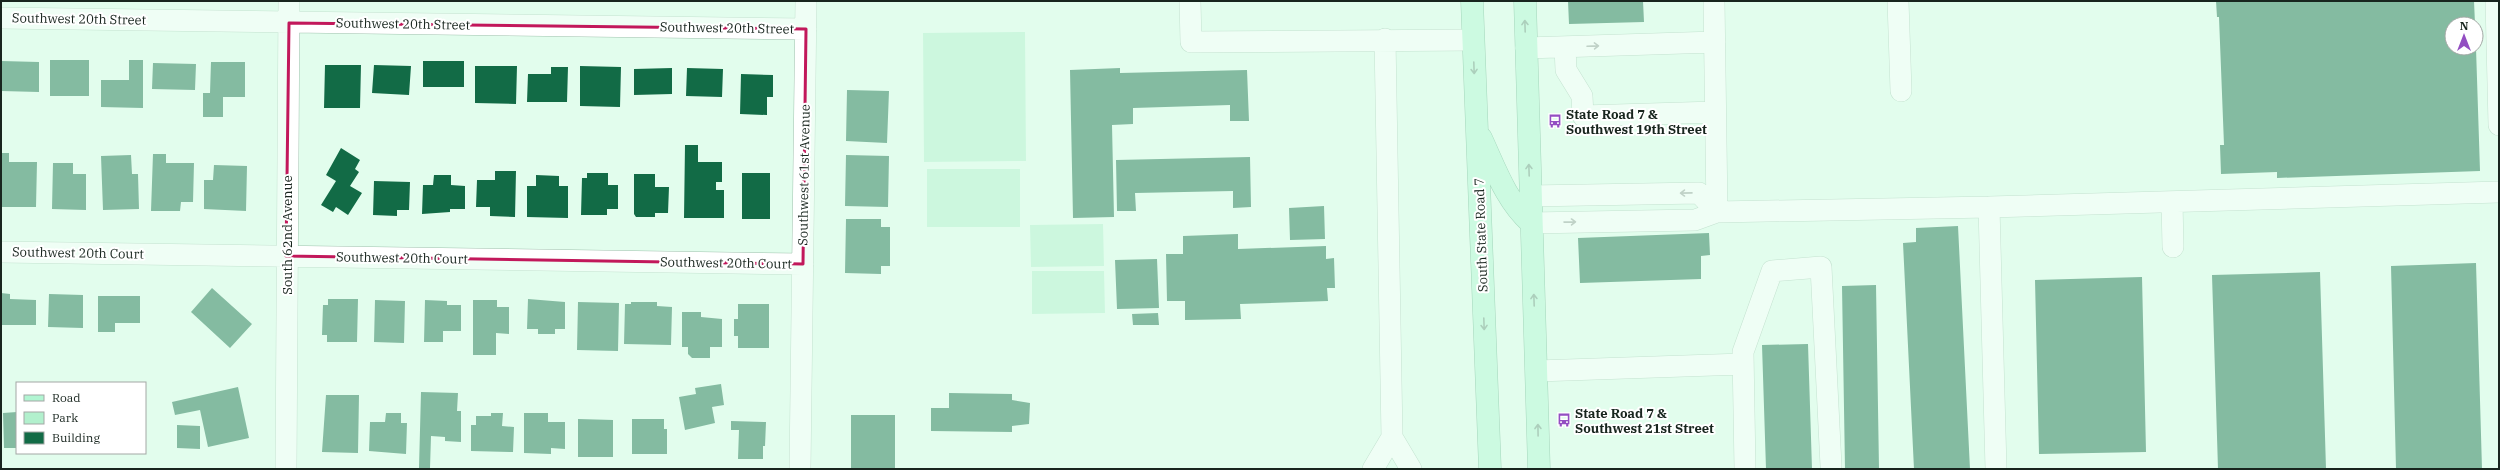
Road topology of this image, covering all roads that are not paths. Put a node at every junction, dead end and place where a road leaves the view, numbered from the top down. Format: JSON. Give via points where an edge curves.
{"nodes":[{"id":1,"x":289,"y":1,"type":"edge"},
{"id":2,"x":806,"y":1,"type":"edge"},
{"id":3,"x":1190,"y":1,"type":"edge"},
{"id":4,"x":1472,"y":1,"type":"edge"},
{"id":5,"x":1525,"y":1,"type":"edge"},
{"id":6,"x":1714,"y":1,"type":"edge"},
{"id":7,"x":1898,"y":1,"type":"edge"},
{"id":8,"x":2496,"y":1,"type":"edge"},
{"id":9,"x":1,"y":18,"type":"edge"},
{"id":10,"x":289,"y":22,"type":"junction"},
{"id":11,"x":806,"y":30,"type":"junction"},
{"id":12,"x":1385,"y":39,"type":"junction"},
{"id":13,"x":1473,"y":40,"type":"junction"},
{"id":14,"x":1715,"y":42,"type":"junction"},
{"id":15,"x":1566,"y":47,"type":"junction"},
{"id":16,"x":1526,"y":48,"type":"junction"},
{"id":17,"x":1901,"y":91,"type":"dead end"},
{"id":18,"x":1715,"y":112,"type":"junction"},
{"id":19,"x":2499,"y":126,"type":"edge"},
{"id":20,"x":1477,"y":130,"type":"junction"},
{"id":21,"x":2499,"y":192,"type":"edge"},
{"id":22,"x":1530,"y":196,"type":"junction"},
{"id":23,"x":2172,"y":202,"type":"junction"},
{"id":24,"x":1989,"y":207,"type":"junction"},
{"id":25,"x":1717,"y":212,"type":"junction"},
{"id":26,"x":1531,"y":223,"type":"junction"},
{"id":27,"x":2173,"y":246,"type":"dead end"},
{"id":28,"x":1,"y":252,"type":"edge"},
{"id":29,"x":286,"y":256,"type":"junction"},
{"id":30,"x":803,"y":264,"type":"junction"},
{"id":31,"x":1743,"y":364,"type":"junction"},
{"id":32,"x":1537,"y":371,"type":"junction"},
{"id":33,"x":1392,"y":437,"type":"junction"},
{"id":34,"x":1489,"y":440,"type":"junction"},
{"id":35,"x":1831,"y":466,"type":"dead end"},
{"id":36,"x":286,"y":469,"type":"edge"},
{"id":37,"x":800,"y":469,"type":"edge"},
{"id":38,"x":1373,"y":469,"type":"edge"},
{"id":39,"x":1411,"y":469,"type":"edge"},
{"id":40,"x":1490,"y":469,"type":"edge"},
{"id":41,"x":1502,"y":469,"type":"edge"},
{"id":42,"x":1539,"y":469,"type":"edge"},
{"id":43,"x":1745,"y":469,"type":"edge"},
{"id":44,"x":1996,"y":469,"type":"edge"}],
"edges":[{"from":1,"to":10,"type":"street","name":"South 62nd Avenue"},
{"from":2,"to":11,"type":"street","name":"Southwest 61st Avenue"},
{"from":3,"to":12,"type":"street","via":[[1191,42]]},
{"from":4,"to":13,"type":"main road","name":"South State Road 7"},
{"from":16,"to":5,"type":"main road","one_way":true},
{"from":6,"to":14,"type":"street"},
{"from":7,"to":17,"type":"street"},
{"from":8,"to":19,"type":"street"},
{"from":9,"to":10,"type":"street","name":"Southwest 20th Street"},
{"from":10,"to":11,"type":"street","name":"Southwest 20th Street"},
{"from":10,"to":29,"type":"street","name":"South 62nd Avenue"},
{"from":11,"to":30,"type":"street","name":"Southwest 61st Avenue"},
{"from":12,"to":13,"type":"street"},
{"from":12,"to":33,"type":"street"},
{"from":13,"to":20,"type":"main road","name":"South State Road 7","one_way":true},
{"from":15,"to":14,"type":"street","one_way":true},
{"from":14,"to":18,"type":"street"},
{"from":15,"to":16,"type":"street"},
{"from":15,"to":18,"type":"street","via":[[1566,70],[1582,96],[1583,116]]},
{"from":22,"to":16,"type":"main road","one_way":true},
{"from":18,"to":25,"type":"street"},
{"from":20,"to":26,"type":"main road","via":[[1517,211]]},
{"from":20,"to":34,"type":"main road","name":"South State Road 7","one_way":true},
{"from":21,"to":23,"type":"street"},
{"from":25,"to":22,"type":"street","one_way":true,"via":[[1699,193]]},
{"from":22,"to":26,"type":"main road"},
{"from":23,"to":24,"type":"street"},
{"from":23,"to":27,"type":"street"},
{"from":24,"to":25,"type":"street"},
{"from":24,"to":44,"type":"street"},
{"from":26,"to":25,"type":"street","one_way":true,"via":[[1694,220]]},
{"from":32,"to":26,"type":"main road","one_way":true},
{"from":28,"to":29,"type":"street","name":"Southwest 20th Court"},
{"from":29,"to":30,"type":"street","name":"Southwest 20th Court"},
{"from":29,"to":36,"type":"street","name":"South 62nd Avenue"},
{"from":30,"to":37,"type":"street","name":"Southwest 61st Avenue"},
{"from":31,"to":32,"type":"street"},
{"from":31,"to":35,"type":"street","via":[[1743,352],[1772,270],[1821,267]]},
{"from":31,"to":43,"type":"street"},
{"from":42,"to":32,"type":"main road","one_way":true},
{"from":33,"to":38,"type":"street"},
{"from":33,"to":39,"type":"street"},
{"from":34,"to":40,"type":"main road","name":"South State Road 7"},
{"from":34,"to":41,"type":"main road"}]}
